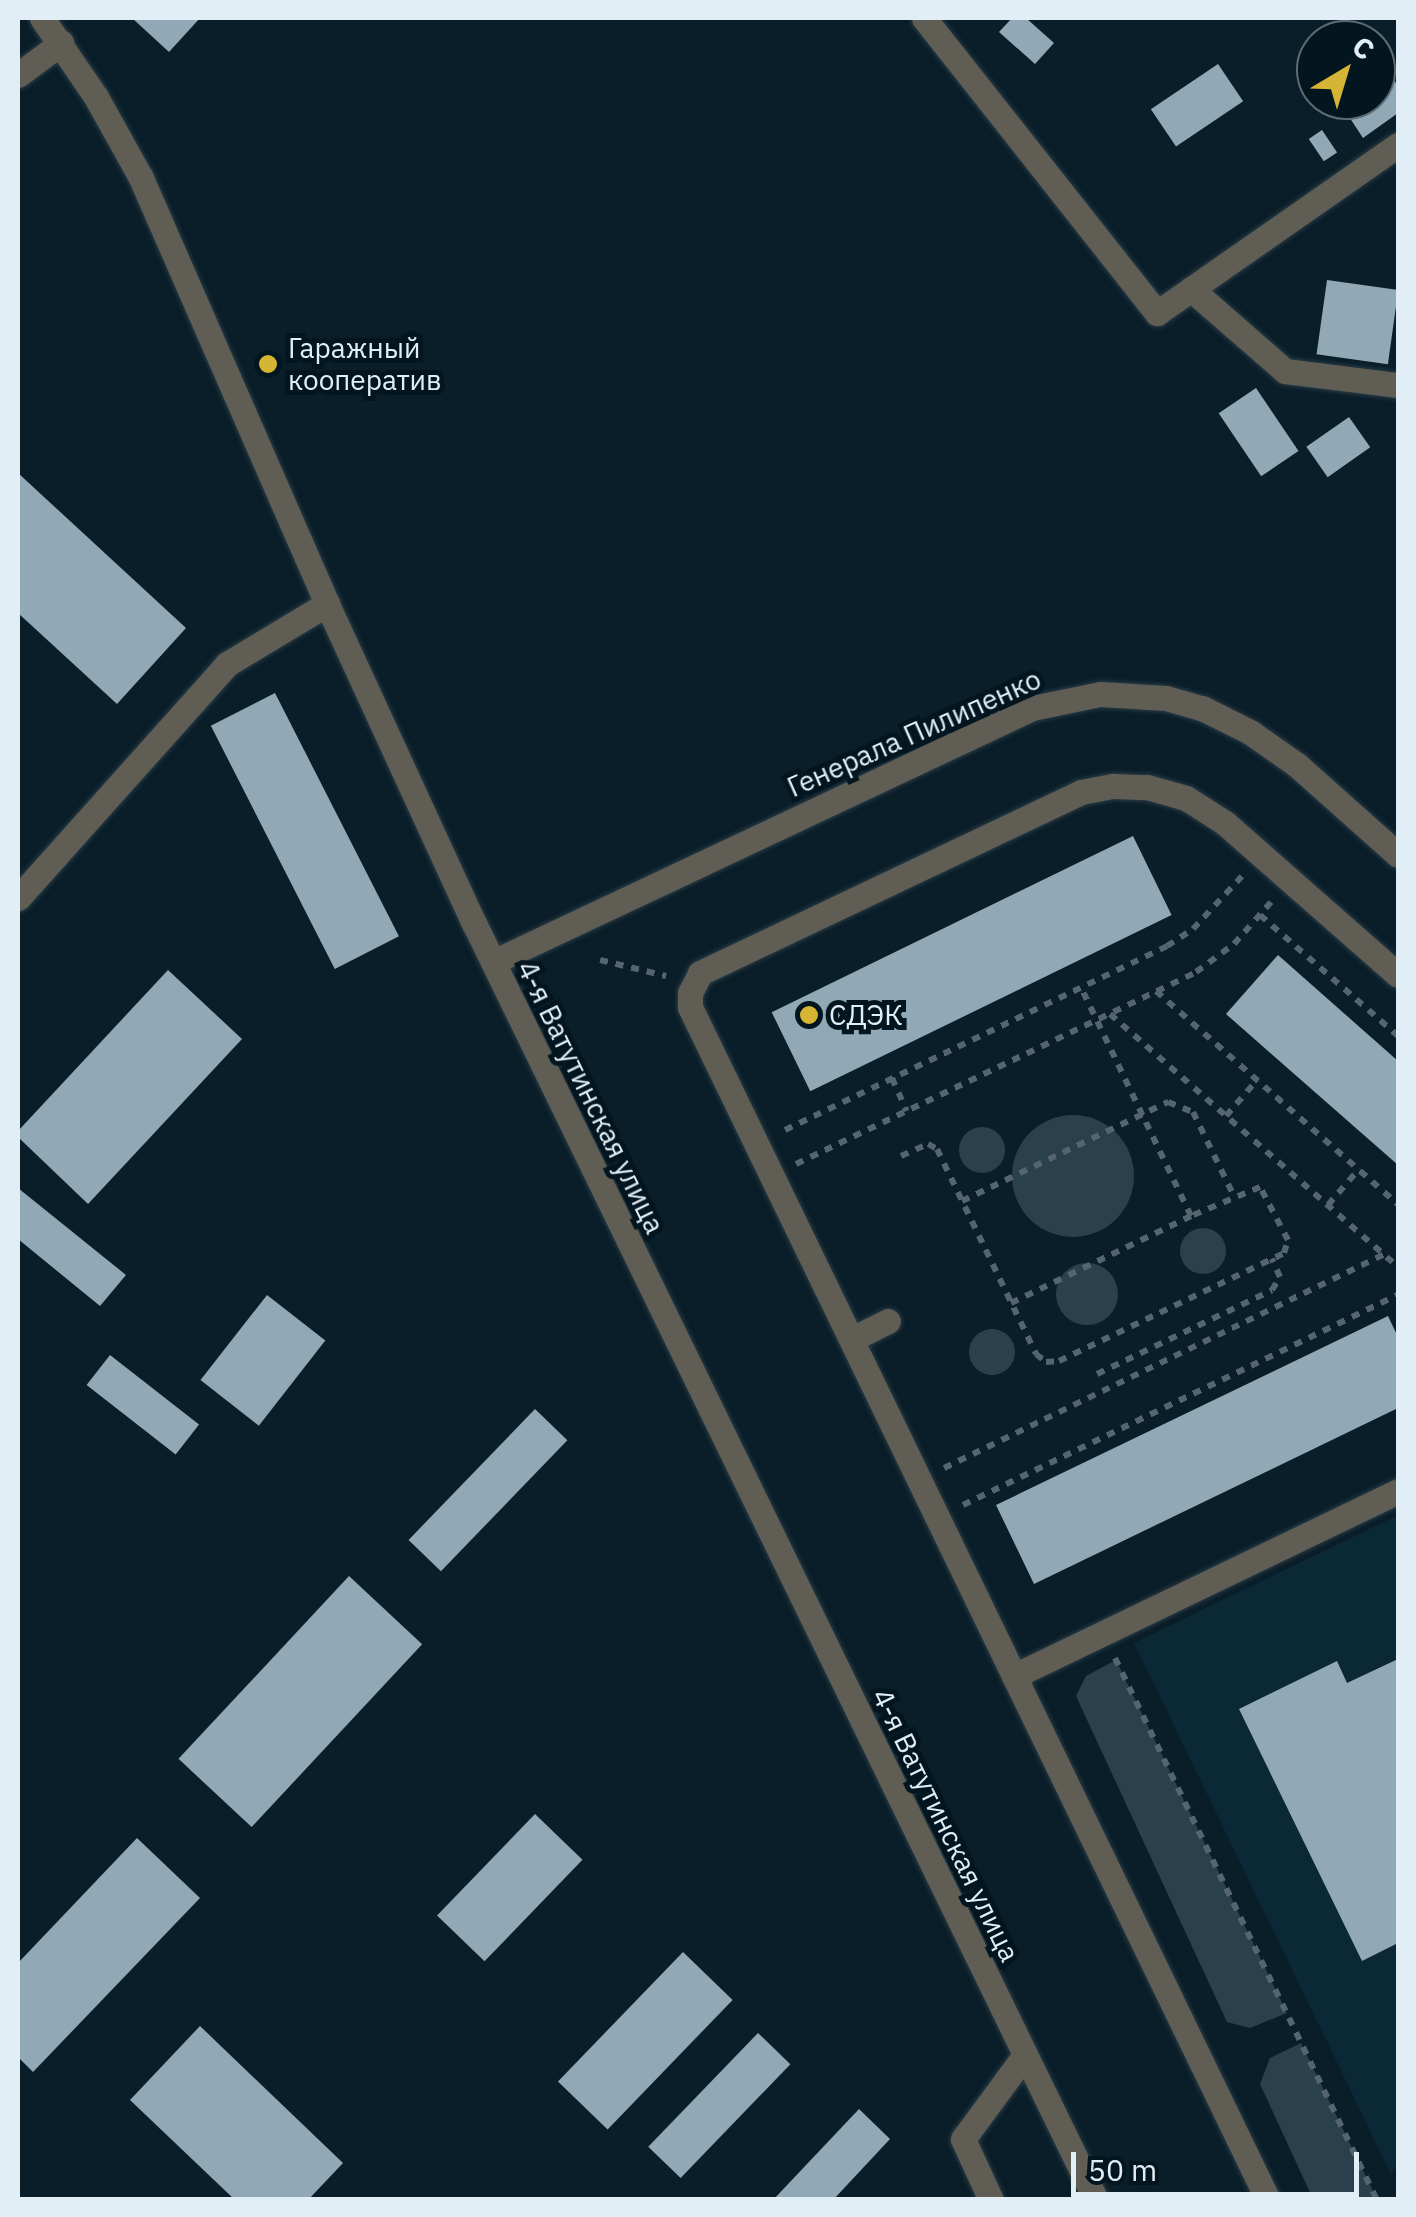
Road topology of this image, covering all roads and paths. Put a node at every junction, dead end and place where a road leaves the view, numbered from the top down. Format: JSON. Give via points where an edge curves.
{"nodes":[{"id":1,"x":42,"y":18,"type":"edge"},
{"id":2,"x":924,"y":18,"type":"edge"},
{"id":3,"x":61,"y":43,"type":"junction"},
{"id":4,"x":18,"y":75,"type":"edge"},
{"id":5,"x":1398,"y":145,"type":"edge"},
{"id":6,"x":1191,"y":290,"type":"junction"},
{"id":7,"x":1398,"y":384,"type":"edge"},
{"id":8,"x":327,"y":604,"type":"junction"},
{"id":9,"x":1261,"y":854,"type":"junction"},
{"id":10,"x":1398,"y":855,"type":"edge"},
{"id":11,"x":1290,"y":880,"type":"junction"},
{"id":12,"x":18,"y":898,"type":"edge"},
{"id":13,"x":1260,"y":915,"type":"junction"},
{"id":14,"x":600,"y":960,"type":"dead end"},
{"id":15,"x":492,"y":962,"type":"junction"},
{"id":16,"x":1398,"y":975,"type":"edge"},
{"id":17,"x":693,"y":982,"type":"junction"},
{"id":18,"x":1081,"y":988,"type":"junction"},
{"id":19,"x":1156,"y":991,"type":"junction"},
{"id":20,"x":1110,"y":1014,"type":"junction"},
{"id":21,"x":1097,"y":1020,"type":"junction"},
{"id":22,"x":1398,"y":1036,"type":"edge"},
{"id":23,"x":892,"y":1078,"type":"junction"},
{"id":24,"x":1258,"y":1080,"type":"junction"},
{"id":25,"x":908,"y":1111,"type":"junction"},
{"id":26,"x":1142,"y":1114,"type":"junction"},
{"id":27,"x":1226,"y":1116,"type":"junction"},
{"id":28,"x":756,"y":1144,"type":"junction"},
{"id":29,"x":902,"y":1156,"type":"dead end"},
{"id":30,"x":1359,"y":1169,"type":"junction"},
{"id":31,"x":772,"y":1175,"type":"junction"},
{"id":32,"x":1234,"y":1196,"type":"junction"},
{"id":33,"x":962,"y":1201,"type":"junction"},
{"id":34,"x":1398,"y":1204,"type":"edge"},
{"id":35,"x":1328,"y":1205,"type":"junction"},
{"id":36,"x":1191,"y":1216,"type":"junction"},
{"id":37,"x":1384,"y":1254,"type":"junction"},
{"id":38,"x":1272,"y":1259,"type":"junction"},
{"id":39,"x":1398,"y":1267,"type":"edge"},
{"id":40,"x":1398,"y":1295,"type":"edge"},
{"id":41,"x":1010,"y":1303,"type":"junction"},
{"id":42,"x":888,"y":1321,"type":"dead end"},
{"id":43,"x":852,"y":1339,"type":"junction"},
{"id":44,"x":1098,"y":1374,"type":"dead end"},
{"id":45,"x":920,"y":1480,"type":"junction"},
{"id":46,"x":1398,"y":1492,"type":"edge"},
{"id":47,"x":938,"y":1517,"type":"junction"},
{"id":48,"x":1103,"y":1634,"type":"junction"},
{"id":49,"x":1014,"y":1676,"type":"junction"},
{"id":50,"x":1025,"y":2056,"type":"junction"},
{"id":51,"x":990,"y":2200,"type":"edge"},
{"id":52,"x":1096,"y":2200,"type":"edge"},
{"id":53,"x":1268,"y":2200,"type":"edge"},
{"id":54,"x":1377,"y":2200,"type":"edge"}],
"edges":[{"from":1,"to":3,"type":"street","name":"4-я Ватутинская улица"},
{"from":2,"to":6,"type":"street","via":[[1157,313]]},
{"from":3,"to":4,"type":"street"},
{"from":3,"to":8,"type":"street","name":"4-я Ватутинская улица","via":[[142,178]]},
{"from":5,"to":6,"type":"street"},
{"from":6,"to":7,"type":"street","via":[[1285,371]]},
{"from":8,"to":12,"type":"street","via":[[228,664]]},
{"from":8,"to":15,"type":"street","name":"4-я Ватутинская улица"},
{"from":9,"to":11,"type":"street"},
{"from":9,"to":17,"type":"street","via":[[1186,798],[1147,787],[1082,792],[700,973]]},
{"from":9,"to":18,"type":"path","via":[[1182,937]]},
{"from":10,"to":15,"type":"street","name":"Генерала Пилипенко","via":[[1250,732],[1166,698],[1100,694],[1032,708]]},
{"from":11,"to":13,"type":"path"},
{"from":11,"to":16,"type":"street"},
{"from":13,"to":19,"type":"path","via":[[1224,954]]},
{"from":13,"to":22,"type":"path"},
{"from":14,"to":17,"type":"path"},
{"from":15,"to":50,"type":"street","name":"4-я Ватутинская улица"},
{"from":17,"to":28,"type":"street","via":[[690,1007]]},
{"from":18,"to":21,"type":"path"},
{"from":18,"to":23,"type":"path"},
{"from":19,"to":20,"type":"path"},
{"from":19,"to":24,"type":"path"},
{"from":20,"to":21,"type":"path"},
{"from":20,"to":27,"type":"path"},
{"from":21,"to":25,"type":"path"},
{"from":21,"to":26,"type":"path"},
{"from":23,"to":25,"type":"path"},
{"from":23,"to":28,"type":"path"},
{"from":24,"to":27,"type":"path"},
{"from":24,"to":30,"type":"path"},
{"from":25,"to":31,"type":"path"},
{"from":26,"to":32,"type":"path","via":[[1168,1102],[1193,1112]]},
{"from":26,"to":33,"type":"path"},
{"from":26,"to":36,"type":"path"},
{"from":27,"to":35,"type":"path"},
{"from":28,"to":31,"type":"street"},
{"from":29,"to":33,"type":"path","via":[[933,1145]]},
{"from":30,"to":34,"type":"path"},
{"from":30,"to":35,"type":"path"},
{"from":31,"to":43,"type":"street"},
{"from":32,"to":36,"type":"path"},
{"from":32,"to":38,"type":"path","via":[[1263,1189],[1288,1240],[1284,1253]]},
{"from":33,"to":41,"type":"path"},
{"from":35,"to":37,"type":"path"},
{"from":36,"to":41,"type":"path"},
{"from":37,"to":39,"type":"path"},
{"from":37,"to":45,"type":"path"},
{"from":38,"to":41,"type":"path","via":[[1052,1363],[1036,1354]]},
{"from":38,"to":44,"type":"path","via":[[1280,1277],[1272,1290]]},
{"from":40,"to":47,"type":"path"},
{"from":42,"to":43,"type":"street"},
{"from":43,"to":45,"type":"street"},
{"from":45,"to":47,"type":"street"},
{"from":46,"to":48,"type":"street"},
{"from":47,"to":49,"type":"street"},
{"from":48,"to":49,"type":"street"},
{"from":48,"to":54,"type":"path"},
{"from":49,"to":53,"type":"street"},
{"from":50,"to":51,"type":"street","via":[[963,2138]]},
{"from":50,"to":52,"type":"street","name":"4-я Ватутинская улица"}]}
